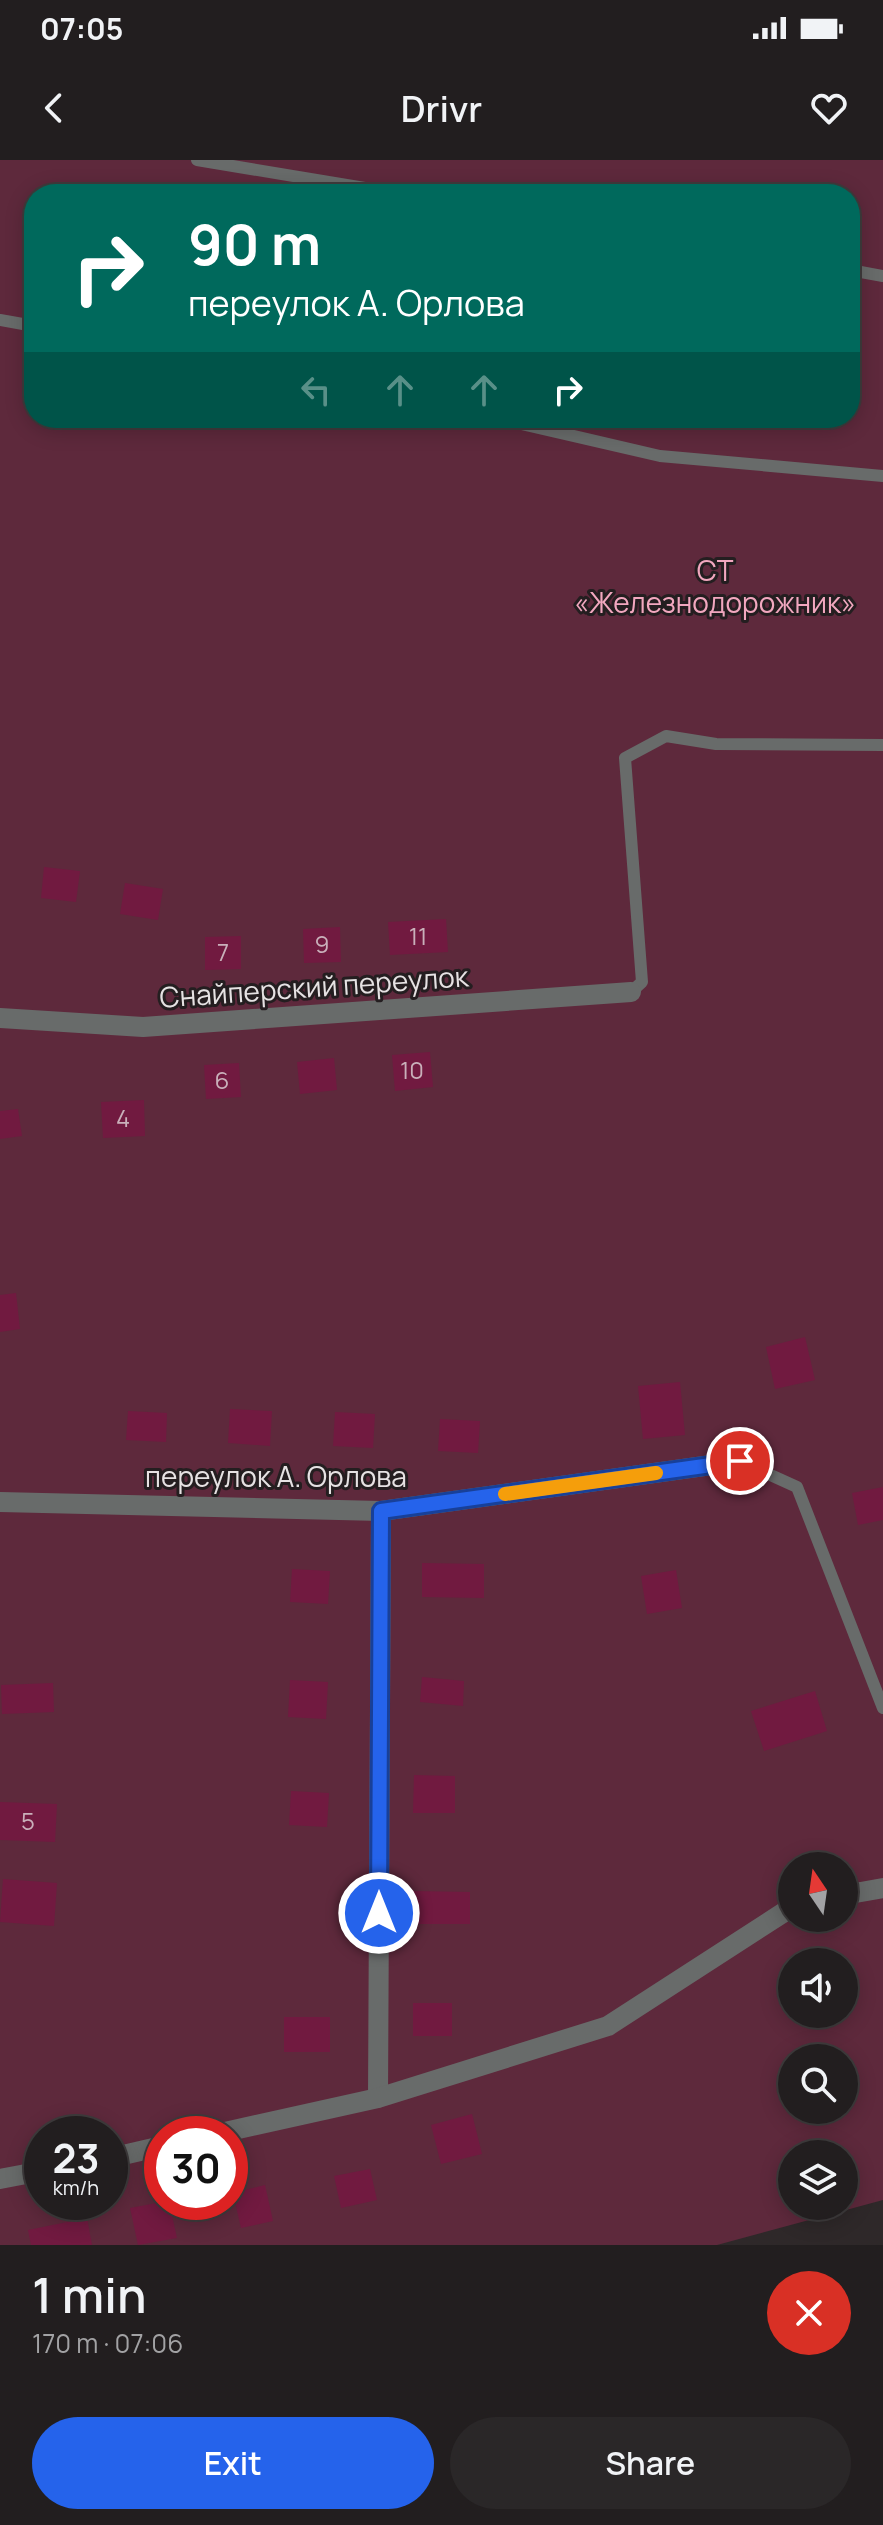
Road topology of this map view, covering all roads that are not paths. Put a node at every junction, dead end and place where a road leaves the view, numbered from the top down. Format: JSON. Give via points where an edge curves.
{"nodes":[{"id":1,"x":197,"y":160,"type":"edge"},
{"id":2,"x":341,"y":184,"type":"edge"},
{"id":3,"x":860,"y":272,"type":"edge"},
{"id":4,"x":883,"y":276,"type":"edge"},
{"id":5,"x":0,"y":320,"type":"edge"},
{"id":6,"x":24,"y":324,"type":"edge"},
{"id":7,"x":539,"y":428,"type":"edge"},
{"id":8,"x":883,"y":476,"type":"edge"},
{"id":9,"x":883,"y":745,"type":"edge"},
{"id":10,"x":631,"y":992,"type":"joint"},
{"id":11,"x":0,"y":1018,"type":"edge"},
{"id":12,"x":740,"y":1461,"type":"joint"},
{"id":13,"x":0,"y":1502,"type":"edge"},
{"id":14,"x":381,"y":1511,"type":"junction"},
{"id":15,"x":883,"y":1708,"type":"edge"},
{"id":16,"x":883,"y":1888,"type":"edge"},
{"id":17,"x":858,"y":1892,"type":"edge"},
{"id":18,"x":778,"y":1916,"type":"edge"},
{"id":19,"x":378,"y":2098,"type":"junction"},
{"id":20,"x":248,"y":2127,"type":"edge"},
{"id":21,"x":24,"y":2174,"type":"edge"},
{"id":22,"x":0,"y":2179,"type":"edge"}],
"edges":[{"from":1,"to":2,"type":"lane"},
{"from":3,"to":4,"type":"lane"},
{"from":5,"to":6,"type":"lane"},
{"from":7,"to":8,"type":"lane","via":[[660,456]]},
{"from":9,"to":10,"type":"lane","via":[[716,744],[666,736],[625,758],[642,982]]},
{"from":10,"to":11,"type":"street","name":"Снайперский переулок","via":[[143,1027]]},
{"from":12,"to":14,"type":"street","name":"переулок А. Орлова"},
{"from":12,"to":15,"type":"lane","via":[[797,1487]]},
{"from":13,"to":14,"type":"street","name":"переулок А. Орлова"},
{"from":14,"to":19,"type":"street"},
{"from":16,"to":17,"type":"street"},
{"from":18,"to":19,"type":"street","via":[[608,2026]]},
{"from":19,"to":20,"type":"street"},
{"from":21,"to":22,"type":"street"}]}
